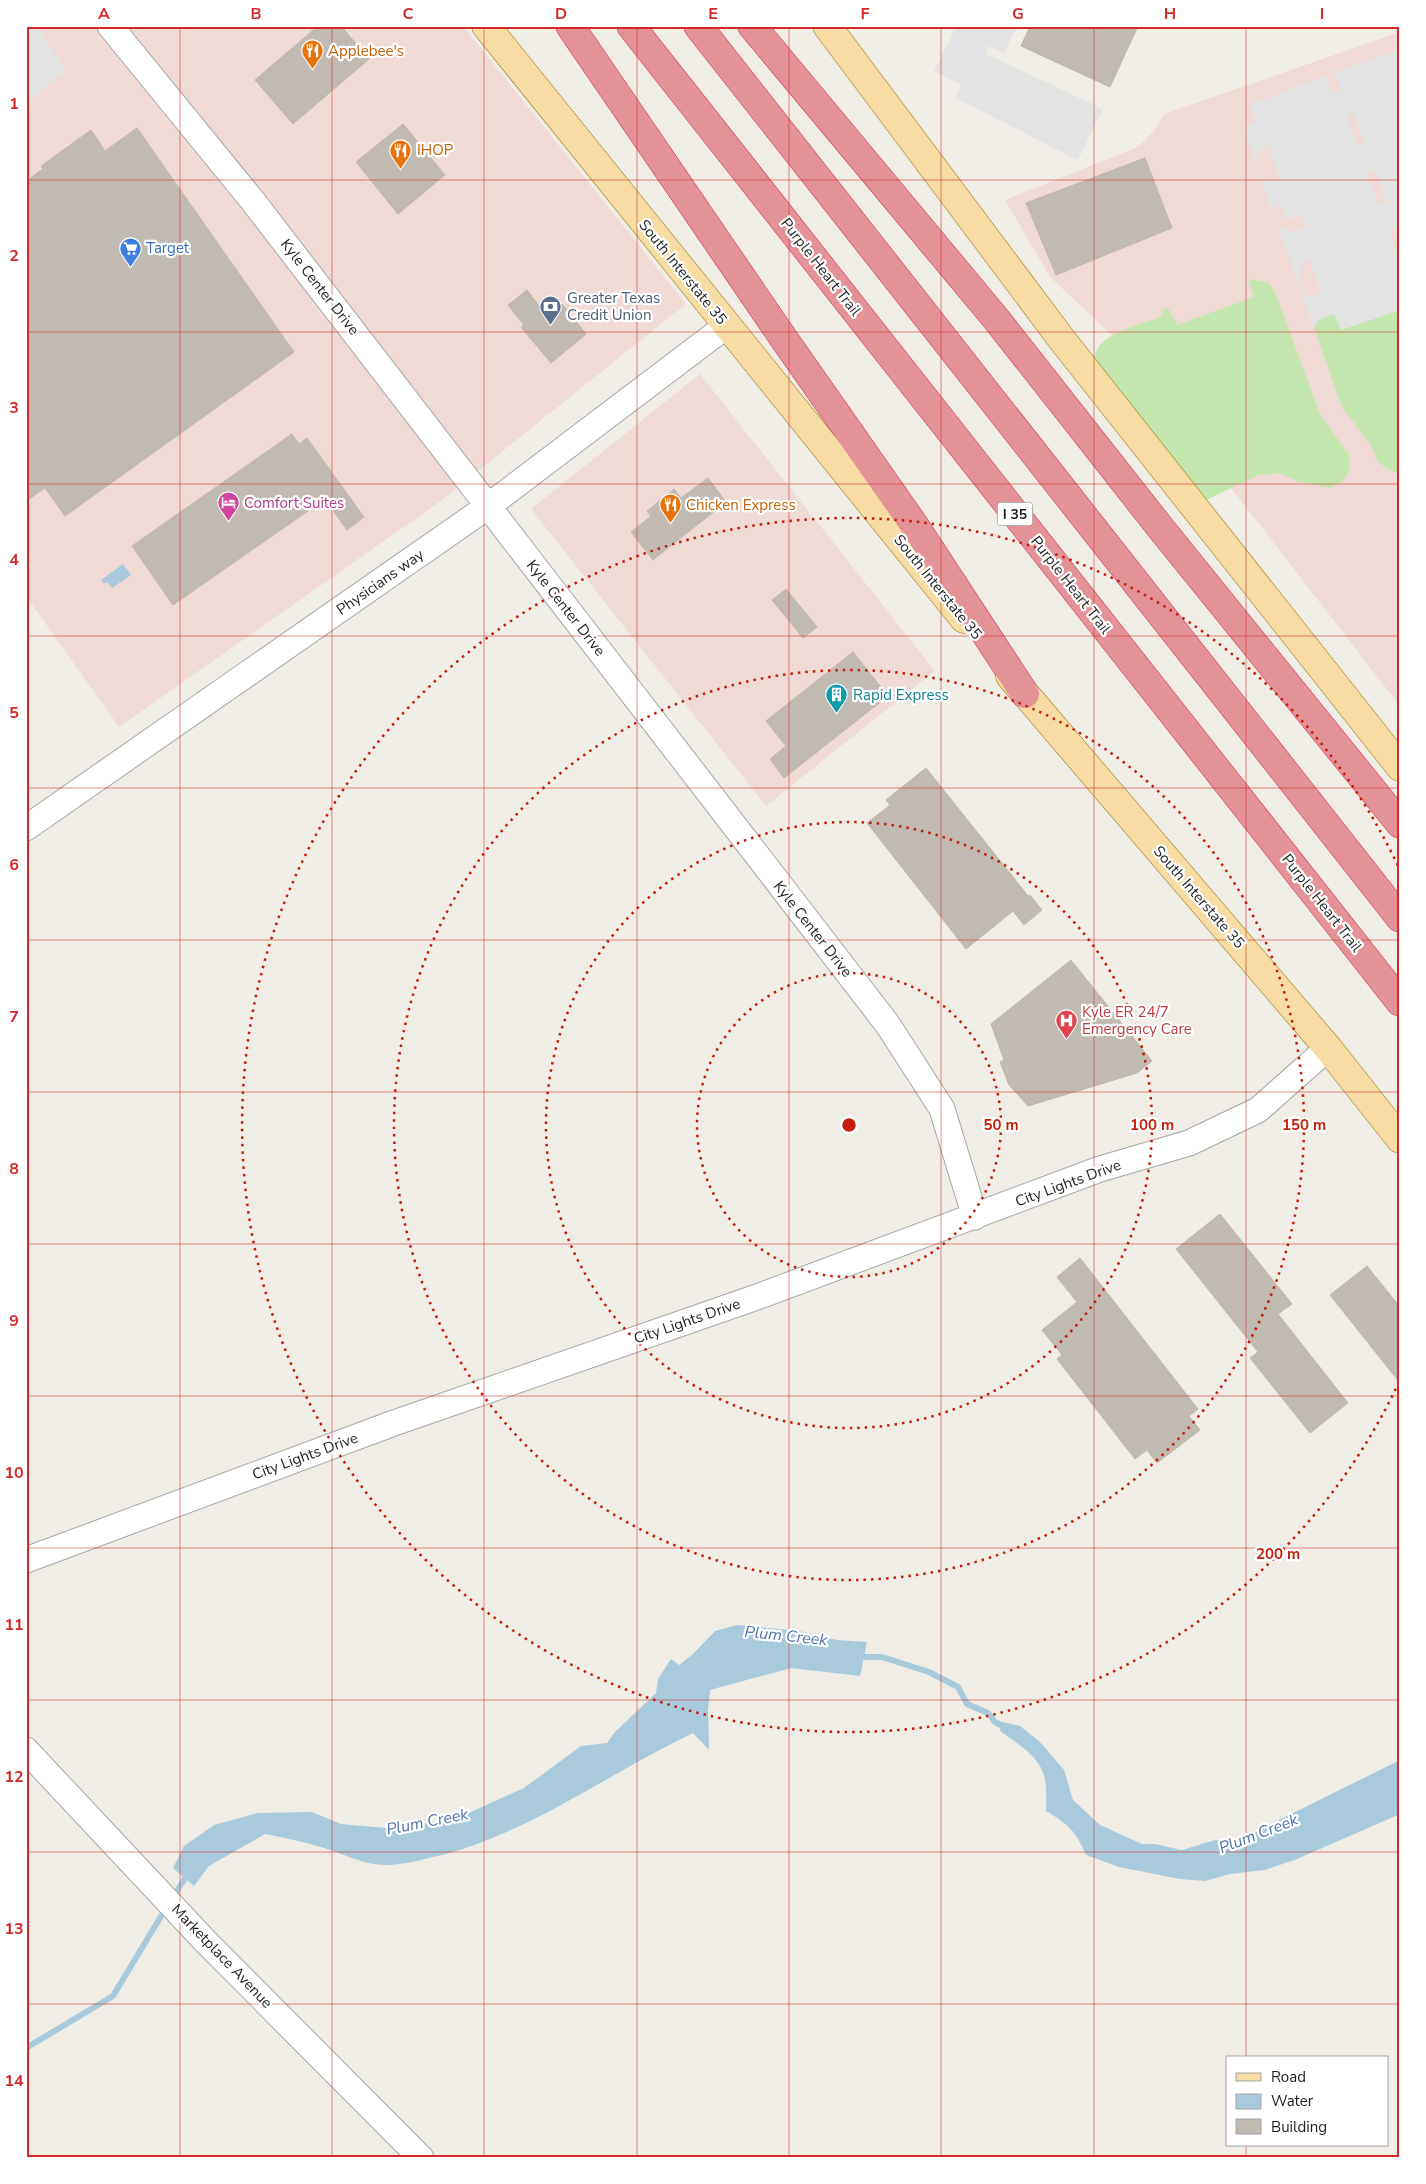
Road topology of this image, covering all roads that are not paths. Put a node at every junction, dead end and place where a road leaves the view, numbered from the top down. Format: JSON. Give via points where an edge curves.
{"nodes":[{"id":1,"x":110,"y":26,"type":"edge"},
{"id":2,"x":486,"y":26,"type":"edge"},
{"id":3,"x":570,"y":26,"type":"edge"},
{"id":4,"x":631,"y":26,"type":"edge"},
{"id":5,"x":698,"y":26,"type":"edge"},
{"id":6,"x":752,"y":26,"type":"edge"},
{"id":7,"x":827,"y":26,"type":"edge"},
{"id":8,"x":726,"y":326,"type":"junction"},
{"id":9,"x":487,"y":507,"type":"junction"},
{"id":10,"x":1025,"y":694,"type":"junction"},
{"id":11,"x":1400,"y":767,"type":"edge"},
{"id":12,"x":1400,"y":824,"type":"edge"},
{"id":13,"x":26,"y":828,"type":"edge"},
{"id":14,"x":1400,"y":918,"type":"edge"},
{"id":15,"x":1400,"y":1002,"type":"edge"},
{"id":16,"x":1328,"y":1048,"type":"junction"},
{"id":17,"x":1400,"y":1140,"type":"edge"},
{"id":18,"x":976,"y":1217,"type":"junction"},
{"id":19,"x":26,"y":1560,"type":"edge"},
{"id":20,"x":26,"y":1750,"type":"edge"},
{"id":21,"x":421,"y":2158,"type":"edge"}],
"edges":[{"from":1,"to":9,"type":"street","name":"Kyle Center Drive","via":[[258,207]]},
{"from":2,"to":8,"type":"main road","name":"South Interstate 35"},
{"from":3,"to":10,"type":"highway","via":[[915,526]]},
{"from":4,"to":15,"type":"highway","name":"Purple Heart Trail","number":"I 35"},
{"from":5,"to":14,"type":"highway"},
{"from":6,"to":12,"type":"highway","via":[[997,320]]},
{"from":7,"to":11,"type":"main road","via":[[1063,341]]},
{"from":8,"to":9,"type":"street","name":"Physicians way"},
{"from":8,"to":10,"type":"main road","name":"South Interstate 35"},
{"from":9,"to":13,"type":"street","name":"Physicians way"},
{"from":9,"to":18,"type":"street","name":"Kyle Center Drive","via":[[888,1025],[942,1108]]},
{"from":10,"to":16,"type":"main road","name":"South Interstate 35"},
{"from":16,"to":17,"type":"main road","name":"South Interstate 35"},
{"from":16,"to":18,"type":"street","name":"City Lights Drive","via":[[1258,1110],[1189,1143],[1100,1169]]},
{"from":18,"to":19,"type":"street","name":"City Lights Drive","via":[[394,1424]]},
{"from":20,"to":21,"type":"street","name":"Marketplace Avenue","via":[[206,1942]]}]}
